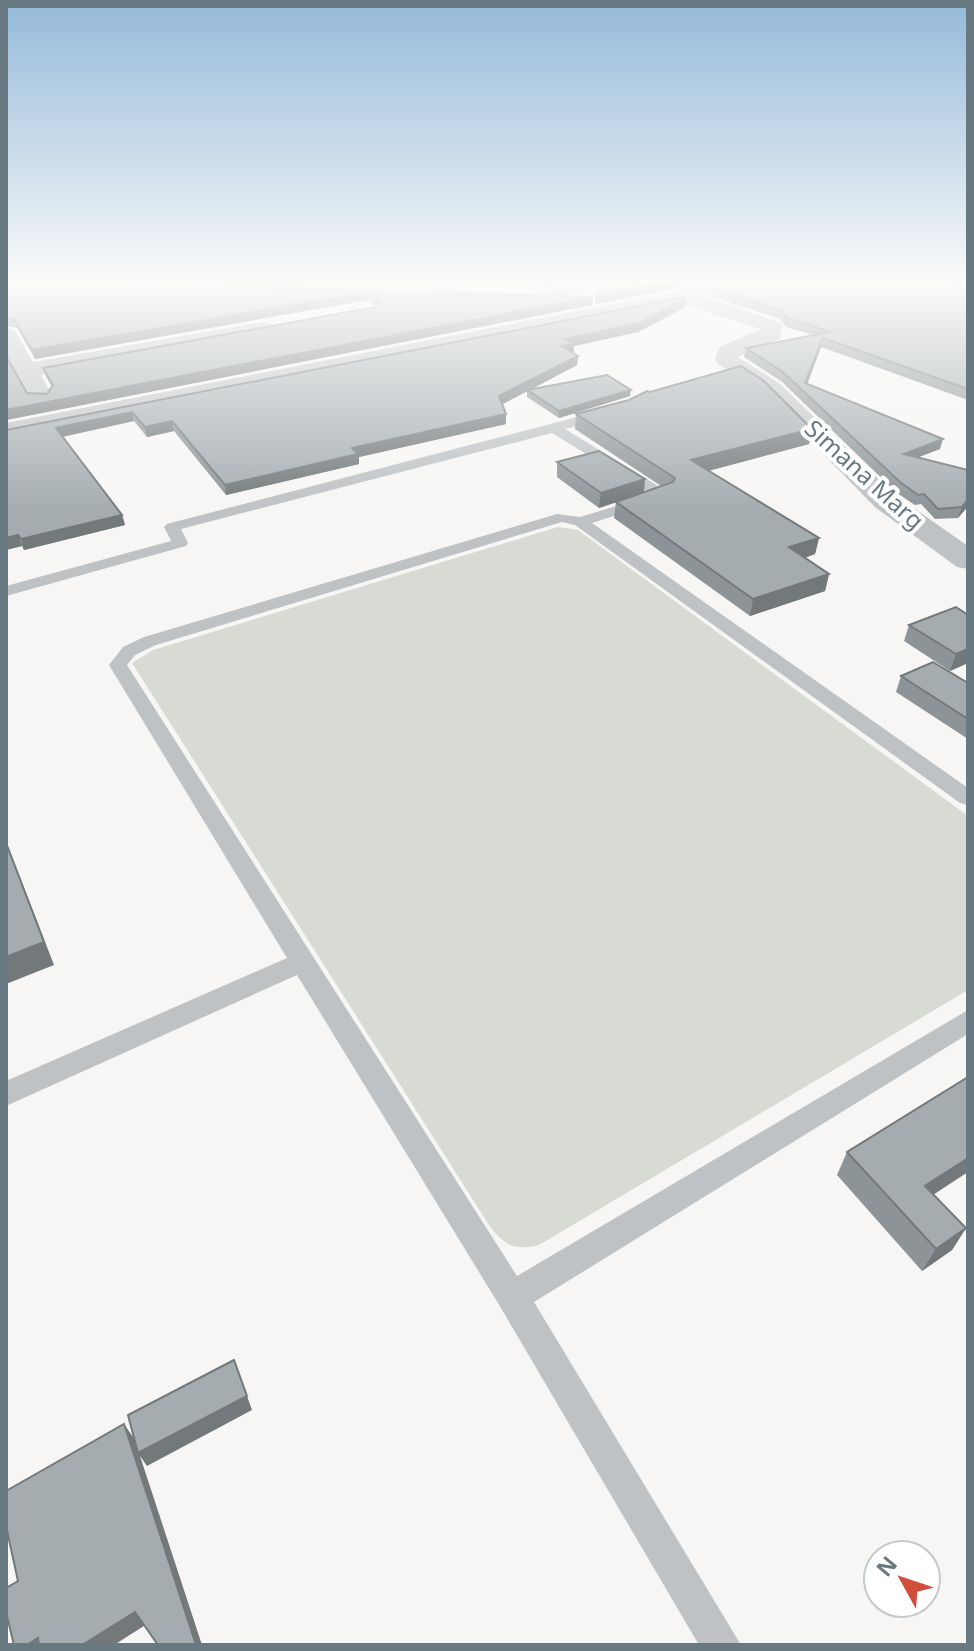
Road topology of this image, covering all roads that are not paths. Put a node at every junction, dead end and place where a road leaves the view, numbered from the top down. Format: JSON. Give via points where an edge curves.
{"nodes":[{"id":1,"x":21,"y":359,"type":"edge"},
{"id":2,"x":88,"y":359,"type":"edge"},
{"id":3,"x":181,"y":359,"type":"edge"},
{"id":4,"x":371,"y":359,"type":"edge"},
{"id":5,"x":726,"y":359,"type":"edge"},
{"id":6,"x":28,"y":370,"type":"junction"},
{"id":7,"x":214,"y":389,"type":"junction"},
{"id":8,"x":622,"y":409,"type":"edge"},
{"id":9,"x":55,"y":420,"type":"junction"},
{"id":10,"x":554,"y":428,"type":"junction"},
{"id":11,"x":6,"y":431,"type":"edge"},
{"id":12,"x":580,"y":522,"type":"junction"},
{"id":13,"x":968,"y":560,"type":"edge"},
{"id":14,"x":6,"y":591,"type":"edge"},
{"id":15,"x":968,"y":798,"type":"edge"},
{"id":16,"x":302,"y":962,"type":"junction"},
{"id":17,"x":968,"y":1021,"type":"edge"},
{"id":18,"x":6,"y":1094,"type":"edge"},
{"id":19,"x":512,"y":1297,"type":"junction"},
{"id":20,"x":721,"y":1645,"type":"edge"}],
"edges":[{"from":1,"to":6,"type":"street"},
{"from":2,"to":6,"type":"street"},
{"from":3,"to":7,"type":"street"},
{"from":4,"to":7,"type":"street"},
{"from":5,"to":13,"type":"street","name":"Simana Marg","via":[[771,388],[885,501]]},
{"from":6,"to":9,"type":"street"},
{"from":7,"to":9,"type":"street"},
{"from":8,"to":10,"type":"lane"},
{"from":9,"to":11,"type":"street"},
{"from":10,"to":12,"type":"lane","via":[[663,495]]},
{"from":10,"to":14,"type":"lane","via":[[172,527],[180,543]]},
{"from":12,"to":15,"type":"lane"},
{"from":12,"to":16,"type":"lane","via":[[562,517],[150,641],[129,651],[118,665]]},
{"from":16,"to":18,"type":"lane"},
{"from":16,"to":19,"type":"lane"},
{"from":17,"to":19,"type":"lane"},
{"from":19,"to":20,"type":"lane"}]}
